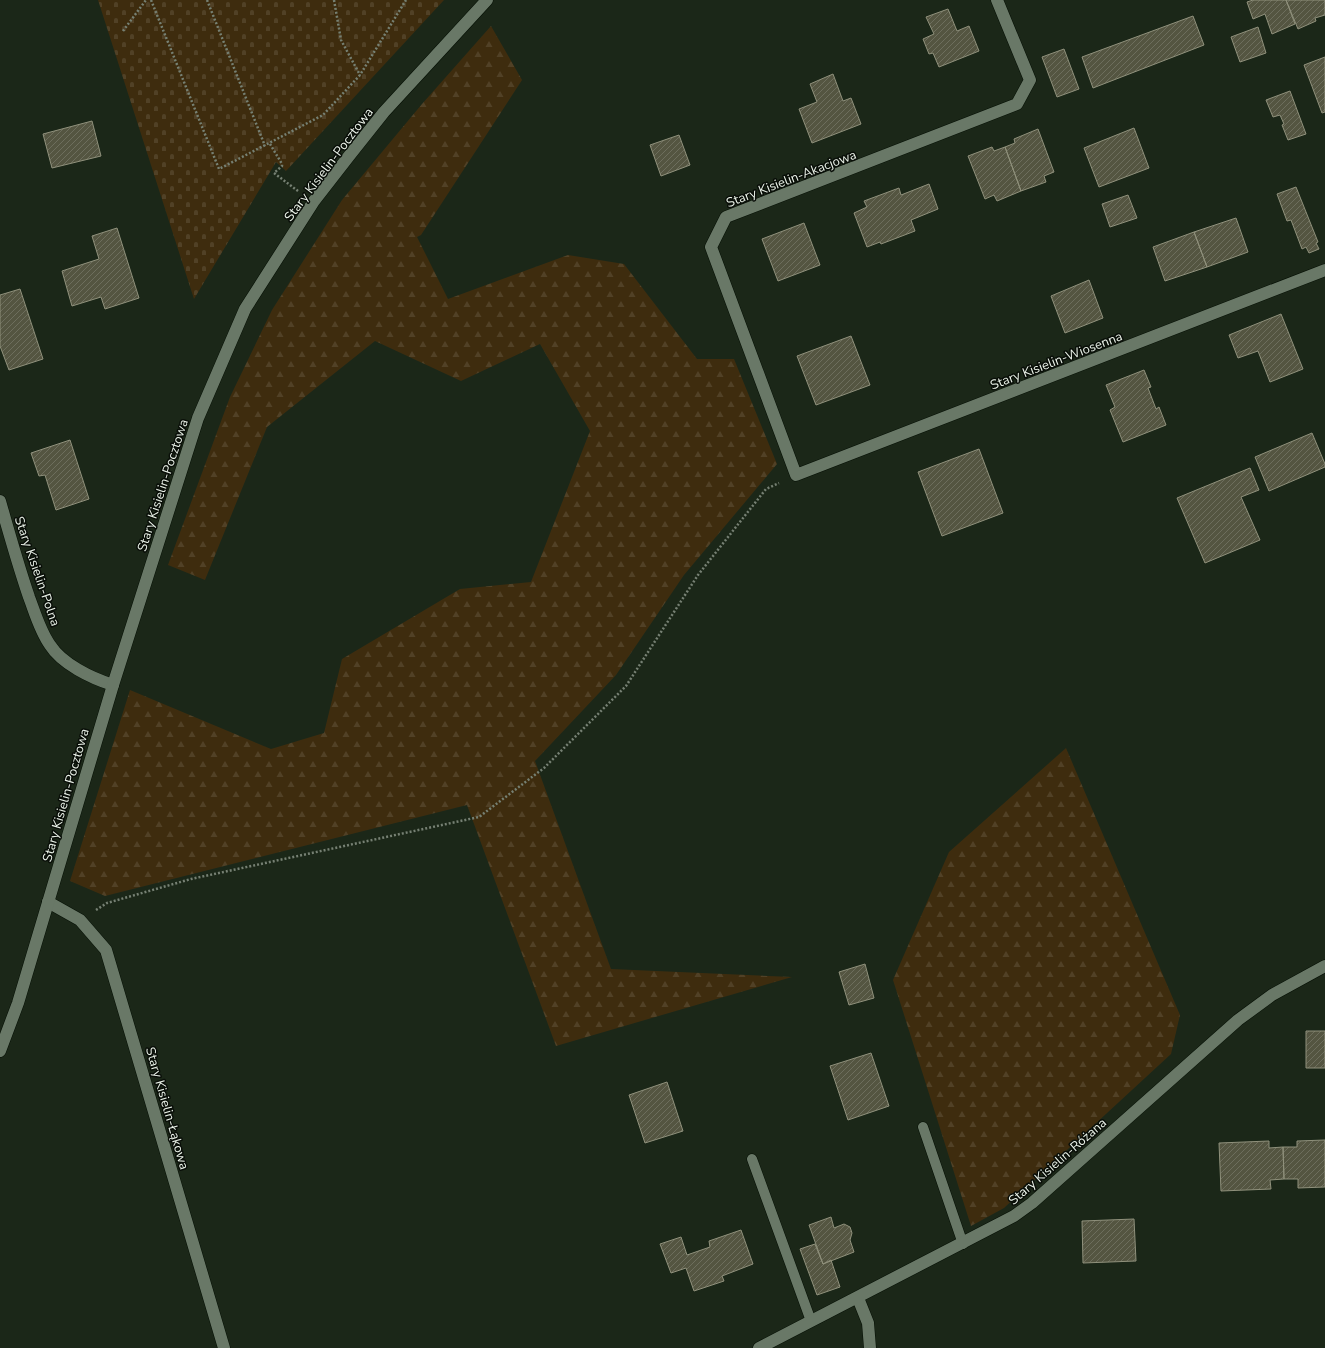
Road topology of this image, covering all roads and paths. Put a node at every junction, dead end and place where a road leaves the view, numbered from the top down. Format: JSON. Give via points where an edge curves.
{"nodes":[{"id":1,"x":146,"y":0,"type":"edge"},
{"id":2,"x":151,"y":0,"type":"edge"},
{"id":3,"x":207,"y":0,"type":"edge"},
{"id":4,"x":334,"y":0,"type":"edge"},
{"id":5,"x":406,"y":0,"type":"edge"},
{"id":6,"x":487,"y":0,"type":"edge"},
{"id":7,"x":997,"y":0,"type":"edge"},
{"id":8,"x":122,"y":31,"type":"dead end"},
{"id":9,"x":360,"y":75,"type":"junction"},
{"id":10,"x":270,"y":144,"type":"junction"},
{"id":11,"x":265,"y":146,"type":"junction"},
{"id":12,"x":298,"y":192,"type":"dead end"},
{"id":13,"x":1325,"y":270,"type":"edge"},
{"id":14,"x":796,"y":475,"type":"junction"},
{"id":15,"x":0,"y":501,"type":"edge"},
{"id":16,"x":113,"y":685,"type":"junction"},
{"id":17,"x":48,"y":902,"type":"junction"},
{"id":18,"x":80,"y":920,"type":"junction"},
{"id":19,"x":1325,"y":966,"type":"edge"},
{"id":20,"x":0,"y":1051,"type":"edge"},
{"id":21,"x":923,"y":1127,"type":"dead end"},
{"id":22,"x":752,"y":1159,"type":"dead end"},
{"id":23,"x":963,"y":1244,"type":"junction"},
{"id":24,"x":858,"y":1298,"type":"junction"},
{"id":25,"x":811,"y":1321,"type":"junction"},
{"id":26,"x":224,"y":1348,"type":"edge"},
{"id":27,"x":759,"y":1348,"type":"edge"},
{"id":28,"x":870,"y":1348,"type":"edge"}],
"edges":[{"from":1,"to":8,"type":"path"},
{"from":2,"to":11,"type":"path","via":[[219,169]]},
{"from":3,"to":11,"type":"path"},
{"from":4,"to":9,"type":"path","via":[[341,40]]},
{"from":5,"to":9,"type":"path"},
{"from":6,"to":16,"type":"street","name":"Stary Kisielin-Pocztowa","via":[[384,112],[349,156],[314,201],[245,309],[198,418]]},
{"from":7,"to":14,"type":"street","name":"Stary Kisielin-Akacjowa","via":[[1030,80],[1017,104],[726,217],[711,247]]},
{"from":9,"to":10,"type":"path","via":[[323,115]]},
{"from":10,"to":11,"type":"path"},
{"from":10,"to":12,"type":"path","via":[[282,164],[274,173]]},
{"from":13,"to":14,"type":"street","name":"Stary Kisielin-Wiosenna"},
{"from":14,"to":18,"type":"path","via":[[766,489],[698,575],[626,686],[544,768],[479,817],[191,879],[107,903]]},
{"from":15,"to":16,"type":"street","name":"Stary Kisielin-Polna","via":[[34,610],[50,645],[68,663],[98,680]]},
{"from":16,"to":17,"type":"street","name":"Stary Kisielin-Pocztowa"},
{"from":17,"to":18,"type":"street","name":"Stary Kisielin-Łąkowa"},
{"from":17,"to":20,"type":"street","name":"Stary Kisielin-Pocztowa","via":[[18,1002]]},
{"from":18,"to":26,"type":"street","name":"Stary Kisielin-Łąkowa","via":[[106,950]]},
{"from":19,"to":23,"type":"street","name":"Stary Kisielin-Różana","via":[[1272,995],[1238,1020],[1032,1203]]},
{"from":21,"to":23,"type":"lane"},
{"from":22,"to":25,"type":"lane"},
{"from":23,"to":24,"type":"street","name":"Stary Kisielin-Różana"},
{"from":24,"to":25,"type":"street","name":"Stary Kisielin-Różana"},
{"from":24,"to":28,"type":"street","via":[[868,1323]]},
{"from":25,"to":27,"type":"street","name":"Stary Kisielin-Różana"}]}
